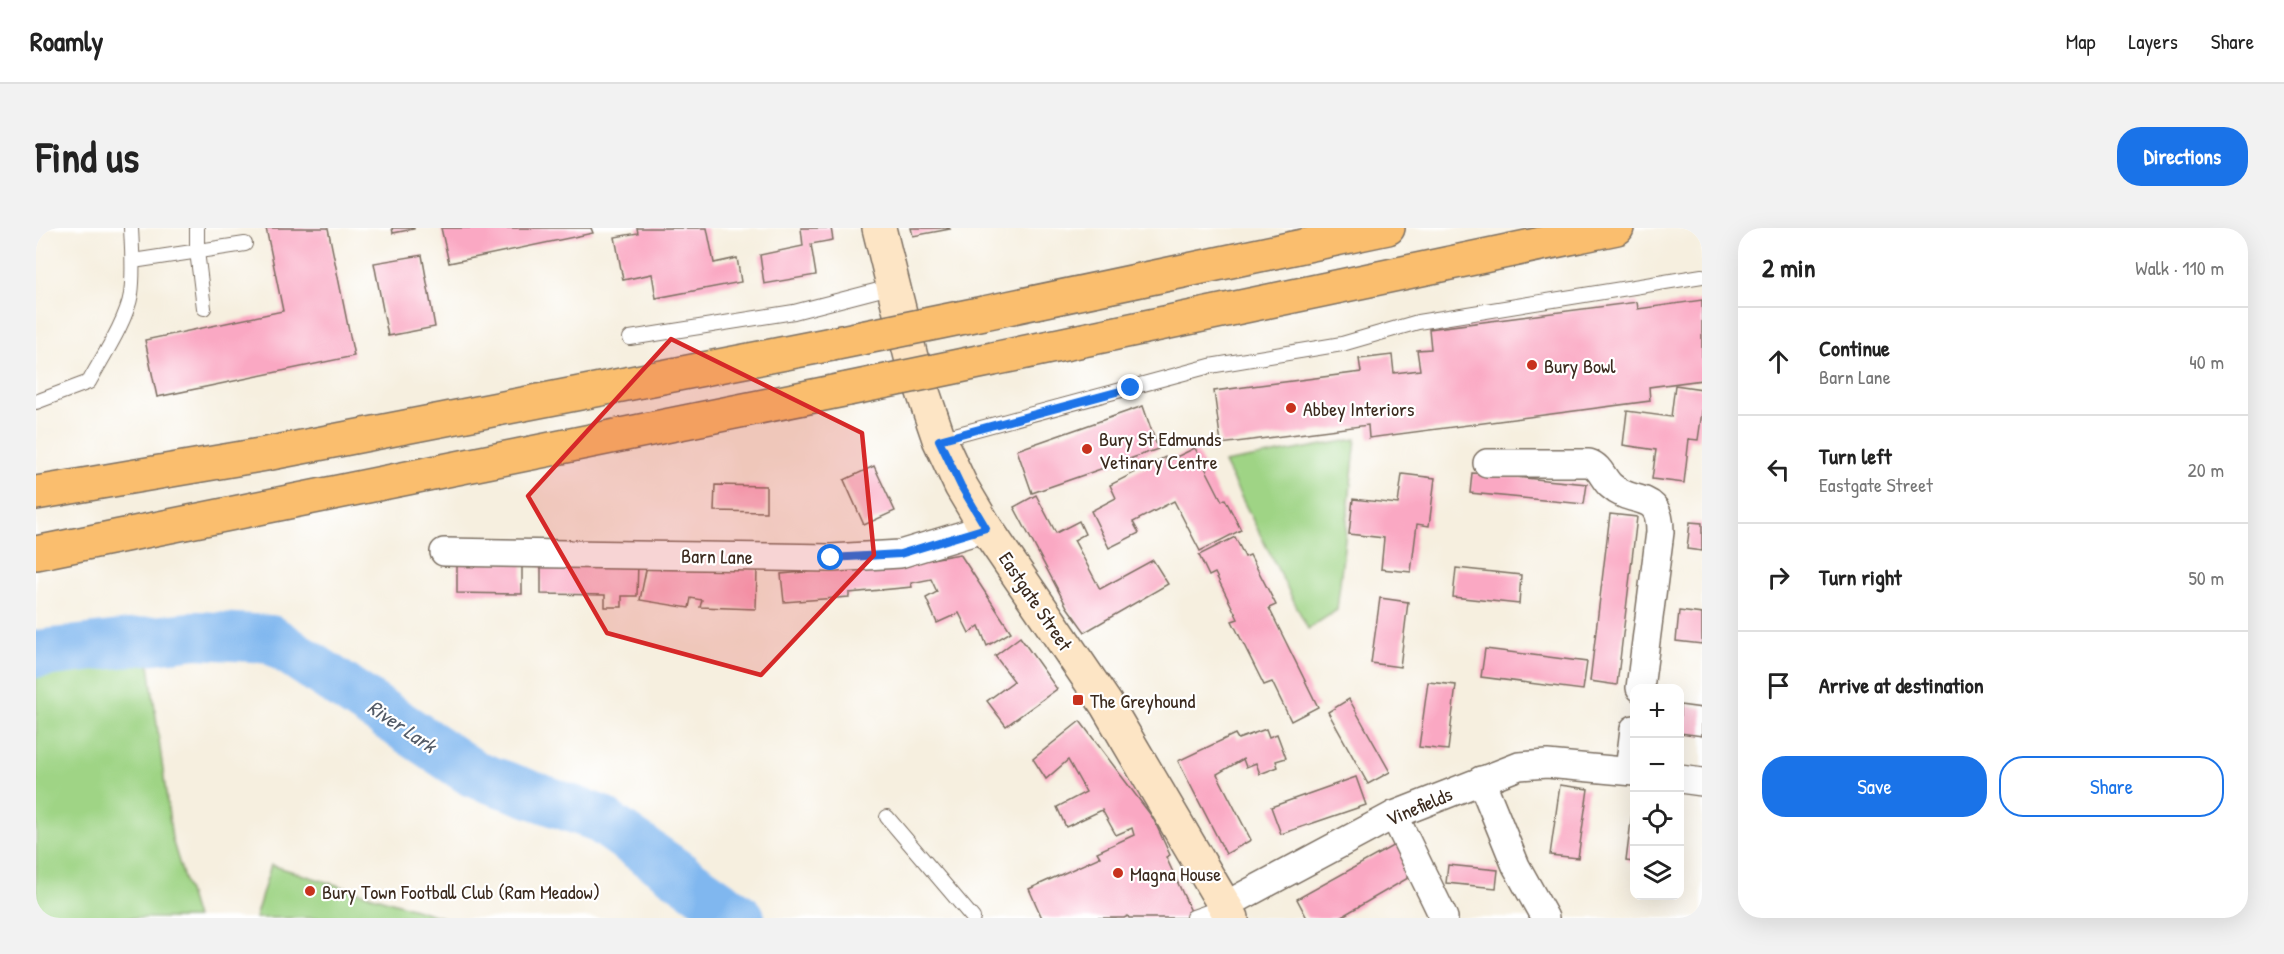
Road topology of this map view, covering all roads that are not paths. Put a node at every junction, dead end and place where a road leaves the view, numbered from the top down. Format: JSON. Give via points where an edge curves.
{"nodes":[{"id":1,"x":131,"y":228,"type":"edge"},
{"id":2,"x":197,"y":228,"type":"edge"},
{"id":3,"x":879,"y":228,"type":"edge"},
{"id":4,"x":1388,"y":228,"type":"edge"},
{"id":5,"x":1617,"y":228,"type":"edge"},
{"id":6,"x":245,"y":244,"type":"dead end"},
{"id":7,"x":197,"y":251,"type":"junction"},
{"id":8,"x":133,"y":261,"type":"junction"},
{"id":9,"x":1702,"y":276,"type":"edge"},
{"id":10,"x":894,"y":286,"type":"junction"},
{"id":11,"x":204,"y":308,"type":"dead end"},
{"id":12,"x":630,"y":338,"type":"dead end"},
{"id":13,"x":36,"y":402,"type":"edge"},
{"id":14,"x":939,"y":440,"type":"junction"},
{"id":15,"x":1487,"y":463,"type":"dead end"},
{"id":16,"x":36,"y":493,"type":"edge"},
{"id":17,"x":986,"y":528,"type":"junction"},
{"id":18,"x":444,"y":552,"type":"dead end"},
{"id":19,"x":36,"y":553,"type":"edge"},
{"id":20,"x":1641,"y":684,"type":"edge"},
{"id":21,"x":1630,"y":772,"type":"edge"},
{"id":22,"x":1481,"y":780,"type":"junction"},
{"id":23,"x":1684,"y":780,"type":"edge"},
{"id":24,"x":1702,"y":782,"type":"edge"},
{"id":25,"x":1394,"y":815,"type":"junction"},
{"id":26,"x":887,"y":817,"type":"dead end"},
{"id":27,"x":1228,"y":912,"type":"edge"},
{"id":28,"x":1193,"y":917,"type":"edge"},
{"id":29,"x":973,"y":918,"type":"edge"},
{"id":30,"x":1444,"y":918,"type":"edge"},
{"id":31,"x":1545,"y":918,"type":"edge"}],
"edges":[{"from":1,"to":8,"type":"lane"},
{"from":2,"to":7,"type":"lane"},
{"from":3,"to":10,"type":"street","name":"Eastgate Street"},
{"from":4,"to":16,"type":"highway","bridge":true,"via":[[832,344],[266,454]]},
{"from":5,"to":19,"type":"highway","bridge":true},
{"from":6,"to":7,"type":"lane"},
{"from":7,"to":8,"type":"lane"},
{"from":7,"to":11,"type":"lane"},
{"from":8,"to":13,"type":"lane","via":[[131,296],[88,382]]},
{"from":9,"to":14,"type":"lane","via":[[1418,322],[1342,344],[1210,366]]},
{"from":10,"to":12,"type":"lane","via":[[794,312]]},
{"from":10,"to":14,"type":"street","name":"Eastgate Street","via":[[911,357]]},
{"from":14,"to":17,"type":"street","name":"Eastgate Street"},
{"from":15,"to":20,"type":"street","via":[[1590,463],[1598,466],[1611,486],[1647,500],[1656,508],[1660,532]]},
{"from":17,"to":18,"type":"street","name":"Barn Lane","via":[[900,554],[831,558]]},
{"from":17,"to":27,"type":"street","name":"Eastgate Street","via":[[1106,704]]},
{"from":21,"to":22,"type":"street","name":"Vinefields","via":[[1547,764],[1519,766]]},
{"from":22,"to":25,"type":"street","name":"Vinefields"},
{"from":22,"to":31,"type":"street","via":[[1516,866]]},
{"from":23,"to":24,"type":"street"},
{"from":25,"to":27,"type":"street","name":"Vinefields"},
{"from":25,"to":30,"type":"street"},
{"from":26,"to":29,"type":"lane"},
{"from":27,"to":28,"type":"lane"}]}
